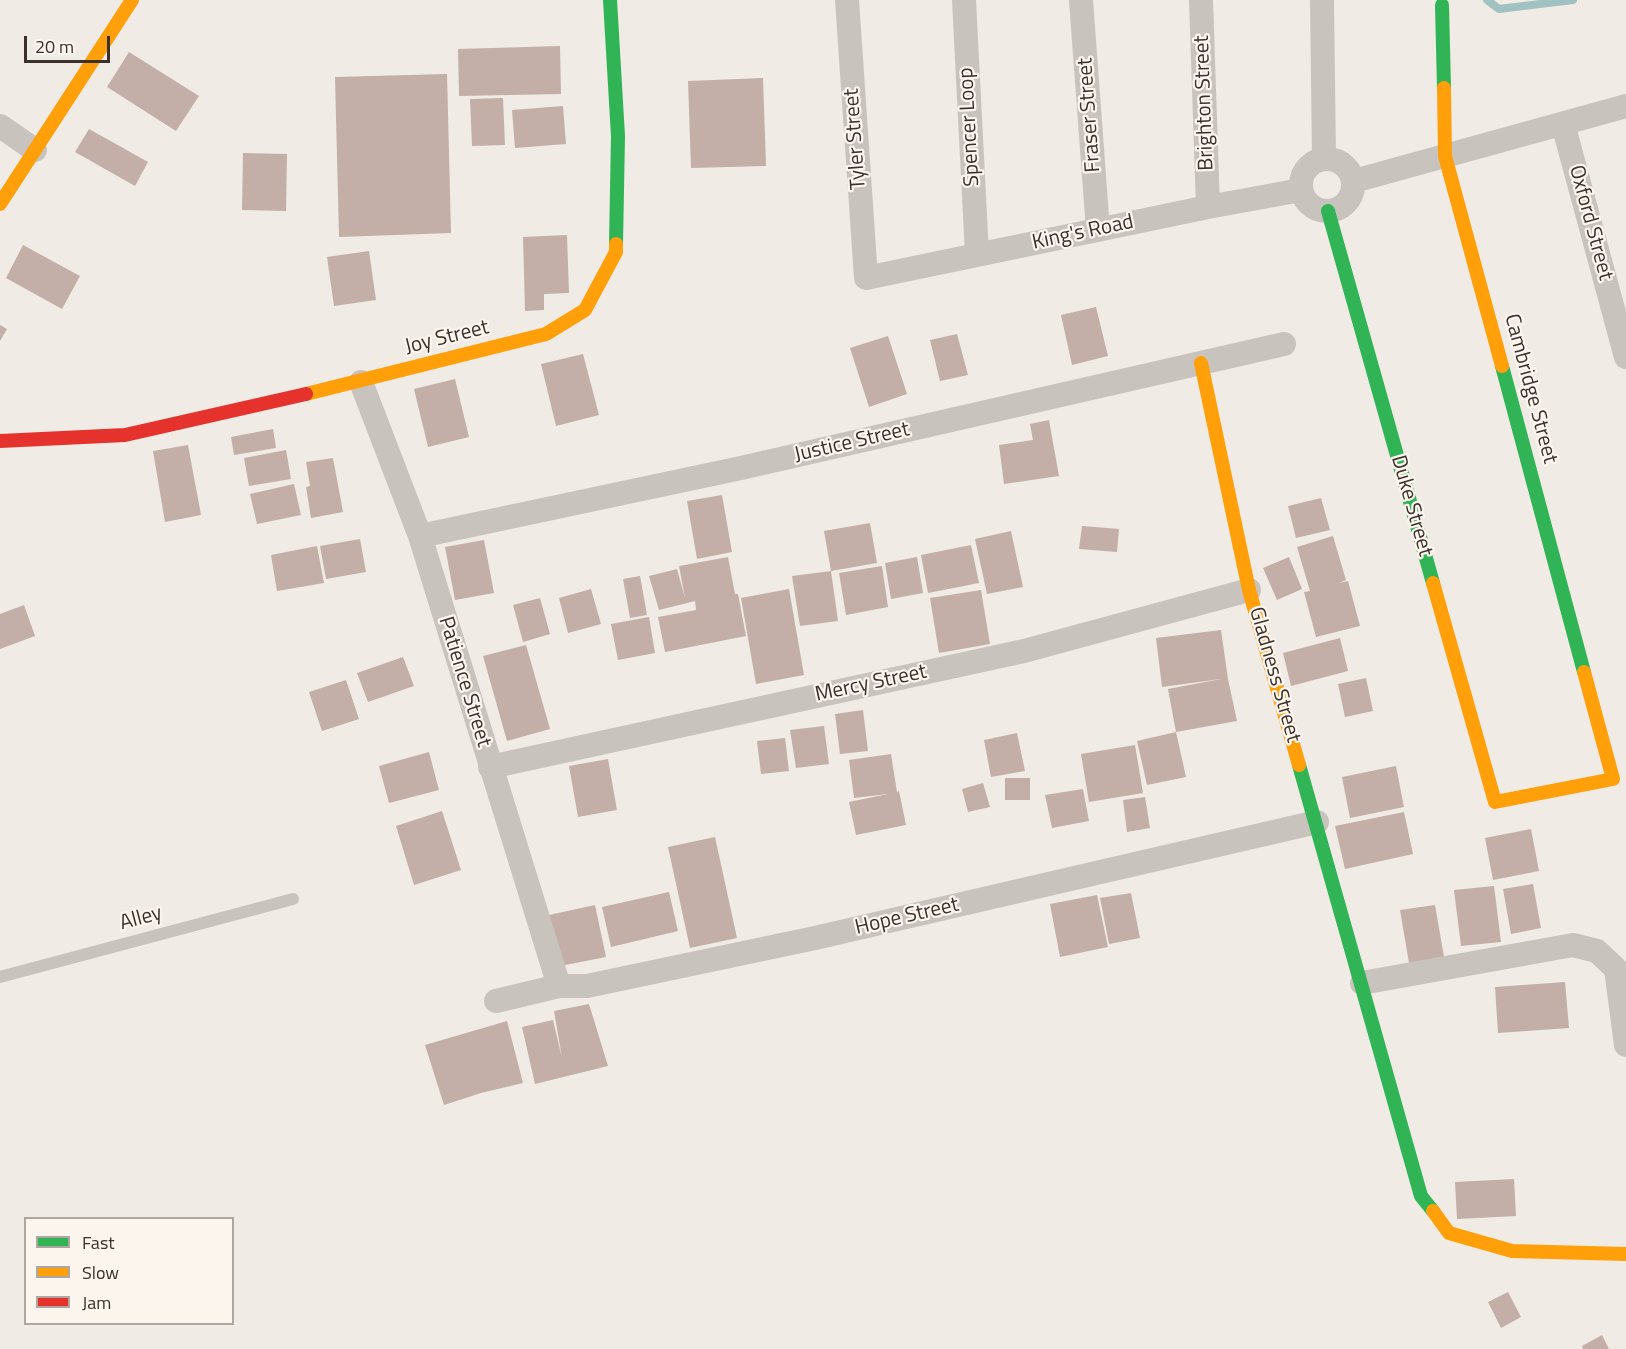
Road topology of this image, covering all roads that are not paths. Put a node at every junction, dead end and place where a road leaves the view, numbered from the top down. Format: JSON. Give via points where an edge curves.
{"nodes":[{"id":1,"x":132,"y":0,"type":"edge"},
{"id":2,"x":610,"y":0,"type":"edge"},
{"id":3,"x":847,"y":0,"type":"edge"},
{"id":4,"x":964,"y":0,"type":"edge"},
{"id":5,"x":1081,"y":0,"type":"edge"},
{"id":6,"x":1201,"y":0,"type":"edge"},
{"id":7,"x":1322,"y":0,"type":"edge"},
{"id":8,"x":1442,"y":5,"type":"dead end"},
{"id":9,"x":1626,"y":106,"type":"edge"},
{"id":10,"x":1563,"y":124,"type":"junction"},
{"id":11,"x":0,"y":126,"type":"edge"},
{"id":12,"x":34,"y":150,"type":"junction"},
{"id":13,"x":1445,"y":156,"type":"junction"},
{"id":14,"x":1324,"y":158,"type":"junction"},
{"id":15,"x":1354,"y":181,"type":"junction"},
{"id":16,"x":1301,"y":190,"type":"junction"},
{"id":17,"x":0,"y":204,"type":"edge"},
{"id":18,"x":1208,"y":207,"type":"junction"},
{"id":19,"x":1328,"y":211,"type":"junction"},
{"id":20,"x":1098,"y":230,"type":"junction"},
{"id":21,"x":976,"y":255,"type":"junction"},
{"id":22,"x":866,"y":278,"type":"joint"},
{"id":23,"x":1284,"y":344,"type":"dead end"},
{"id":24,"x":1626,"y":357,"type":"edge"},
{"id":25,"x":1201,"y":363,"type":"junction"},
{"id":26,"x":361,"y":382,"type":"junction"},
{"id":27,"x":0,"y":441,"type":"edge"},
{"id":28,"x":420,"y":536,"type":"junction"},
{"id":29,"x":1249,"y":590,"type":"junction"},
{"id":30,"x":490,"y":767,"type":"junction"},
{"id":31,"x":1495,"y":801,"type":"joint"},
{"id":32,"x":1317,"y":822,"type":"junction"},
{"id":33,"x":293,"y":899,"type":"dead end"},
{"id":34,"x":0,"y":977,"type":"edge"},
{"id":35,"x":1362,"y":983,"type":"junction"},
{"id":36,"x":559,"y":986,"type":"junction"},
{"id":37,"x":495,"y":1001,"type":"dead end"},
{"id":38,"x":1626,"y":1045,"type":"edge"},
{"id":39,"x":1626,"y":1254,"type":"edge"}],
"edges":[{"from":1,"to":12,"type":"street"},
{"from":2,"to":26,"type":"street","name":"Joy Street","via":[[618,136],[616,252],[585,310],[546,334]]},
{"from":3,"to":22,"type":"street","name":"Tyler Street"},
{"from":4,"to":21,"type":"street","name":"Spencer Loop"},
{"from":5,"to":20,"type":"street","name":"Fraser Street"},
{"from":6,"to":18,"type":"street","name":"Brighton Street"},
{"from":7,"to":14,"type":"street"},
{"from":8,"to":13,"type":"street","name":"Cambridge Street"},
{"from":9,"to":10,"type":"street"},
{"from":10,"to":13,"type":"street"},
{"from":10,"to":24,"type":"street","name":"Oxford Street"},
{"from":11,"to":12,"type":"street"},
{"from":12,"to":17,"type":"street"},
{"from":13,"to":15,"type":"street"},
{"from":13,"to":31,"type":"street","name":"Cambridge Street","via":[[1613,779]]},
{"from":14,"to":15,"type":"street","via":[[1347,166]]},
{"from":14,"to":16,"type":"street","via":[[1304,172]]},
{"from":15,"to":19,"type":"street","via":[[1345,205]]},
{"from":16,"to":18,"type":"street","name":"King's Road"},
{"from":16,"to":19,"type":"street","via":[[1311,205]]},
{"from":18,"to":20,"type":"street","name":"King's Road"},
{"from":19,"to":31,"type":"street","name":"Duke Street"},
{"from":20,"to":21,"type":"street","name":"King's Road"},
{"from":21,"to":22,"type":"street","name":"King's Road"},
{"from":23,"to":25,"type":"street","name":"Justice Street"},
{"from":25,"to":28,"type":"street","name":"Justice Street"},
{"from":25,"to":29,"type":"street","name":"Gladness Street"},
{"from":26,"to":27,"type":"street","name":"Joy Street","via":[[125,435]]},
{"from":26,"to":28,"type":"street","name":"Patience Street"},
{"from":28,"to":30,"type":"street","name":"Patience Street"},
{"from":29,"to":30,"type":"street","name":"Mercy Street","via":[[1024,651]]},
{"from":29,"to":32,"type":"street","name":"Gladness Street"},
{"from":30,"to":36,"type":"street","name":"Patience Street"},
{"from":32,"to":35,"type":"street","name":"Gladness Street"},
{"from":32,"to":36,"type":"street","name":"Hope Street","via":[[815,938],[587,986]]},
{"from":33,"to":34,"type":"lane","name":"Alley"},
{"from":35,"to":38,"type":"street","via":[[1573,945],[1597,951],[1616,969]]},
{"from":35,"to":39,"type":"street","name":"Gladness Street","via":[[1421,1196],[1449,1233],[1512,1251]]},
{"from":36,"to":37,"type":"street","name":"Hope Street"}]}
